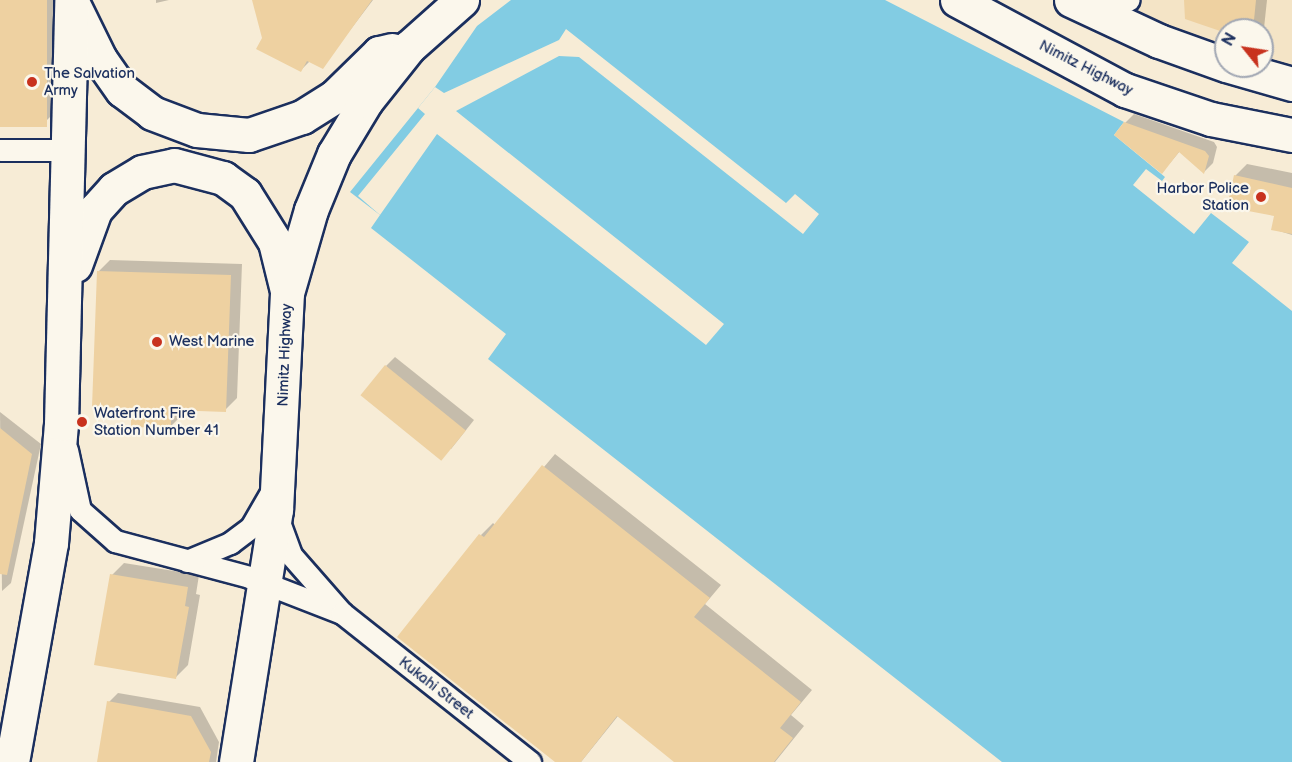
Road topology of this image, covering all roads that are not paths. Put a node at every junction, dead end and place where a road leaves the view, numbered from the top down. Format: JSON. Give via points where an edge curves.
{"nodes":[{"id":1,"x":71,"y":0,"type":"edge"},
{"id":2,"x":461,"y":0,"type":"edge"},
{"id":3,"x":957,"y":0,"type":"edge"},
{"id":4,"x":1128,"y":0,"type":"edge"},
{"id":5,"x":1083,"y":6,"type":"edge"},
{"id":6,"x":410,"y":47,"type":"junction"},
{"id":7,"x":1214,"y":60,"type":"edge"},
{"id":8,"x":1272,"y":78,"type":"edge"},
{"id":9,"x":1292,"y":84,"type":"edge"},
{"id":10,"x":249,"y":135,"type":"junction"},
{"id":11,"x":1292,"y":135,"type":"edge"},
{"id":12,"x":0,"y":150,"type":"edge"},
{"id":13,"x":65,"y":150,"type":"junction"},
{"id":14,"x":228,"y":181,"type":"junction"},
{"id":15,"x":287,"y":293,"type":"junction"},
{"id":16,"x":65,"y":300,"type":"junction"},
{"id":17,"x":61,"y":424,"type":"junction"},
{"id":18,"x":278,"y":466,"type":"junction"},
{"id":19,"x":276,"y":510,"type":"junction"},
{"id":20,"x":187,"y":561,"type":"junction"},
{"id":21,"x":266,"y":585,"type":"junction"},
{"id":22,"x":342,"y":613,"type":"junction"},
{"id":23,"x":12,"y":762,"type":"edge"},
{"id":24,"x":236,"y":762,"type":"edge"},
{"id":25,"x":530,"y":762,"type":"edge"}],
"edges":[{"from":1,"to":10,"type":"main road","via":[[108,73],[136,102],[182,126]]},
{"from":1,"to":13,"type":"main road"},
{"from":2,"to":6,"type":"main road","name":"Nimitz Highway"},
{"from":3,"to":11,"type":"main road","name":"Nimitz Highway","via":[[1125,90],[1211,119]]},
{"from":4,"to":5,"type":"street"},
{"from":5,"to":7,"type":"main road","via":[[1159,41]]},
{"from":6,"to":10,"type":"main road","via":[[379,53],[334,97],[302,117]]},
{"from":6,"to":15,"type":"main road","name":"Nimitz Highway","via":[[366,101],[334,154],[311,210]]},
{"from":8,"to":9,"type":"main road"},
{"from":10,"to":14,"type":"main road"},
{"from":12,"to":13,"type":"street"},
{"from":13,"to":16,"type":"main road"},
{"from":14,"to":15,"type":"main road","via":[[245,194],[275,242]]},
{"from":14,"to":16,"type":"main road","via":[[174,165],[142,171],[114,189],[95,210],[84,234]]},
{"from":15,"to":18,"type":"main road","name":"Nimitz Highway"},
{"from":16,"to":17,"type":"main road"},
{"from":17,"to":20,"type":"street","name":"Kukahi Street","via":[[73,472],[74,495],[89,522],[115,541]]},
{"from":17,"to":23,"type":"main road","via":[[51,543]]},
{"from":18,"to":19,"type":"main road","name":"Nimitz Highway"},
{"from":18,"to":20,"type":"street","via":[[268,503],[251,527],[230,543]]},
{"from":19,"to":21,"type":"main road","name":"Nimitz Highway"},
{"from":19,"to":22,"type":"street","name":"Kukahi Street","via":[[291,555]]},
{"from":20,"to":21,"type":"street","name":"Kukahi Street"},
{"from":21,"to":22,"type":"street","name":"Kukahi Street"},
{"from":21,"to":24,"type":"main road","name":"Nimitz Highway"},
{"from":22,"to":25,"type":"street","name":"Kukahi Street"}]}
